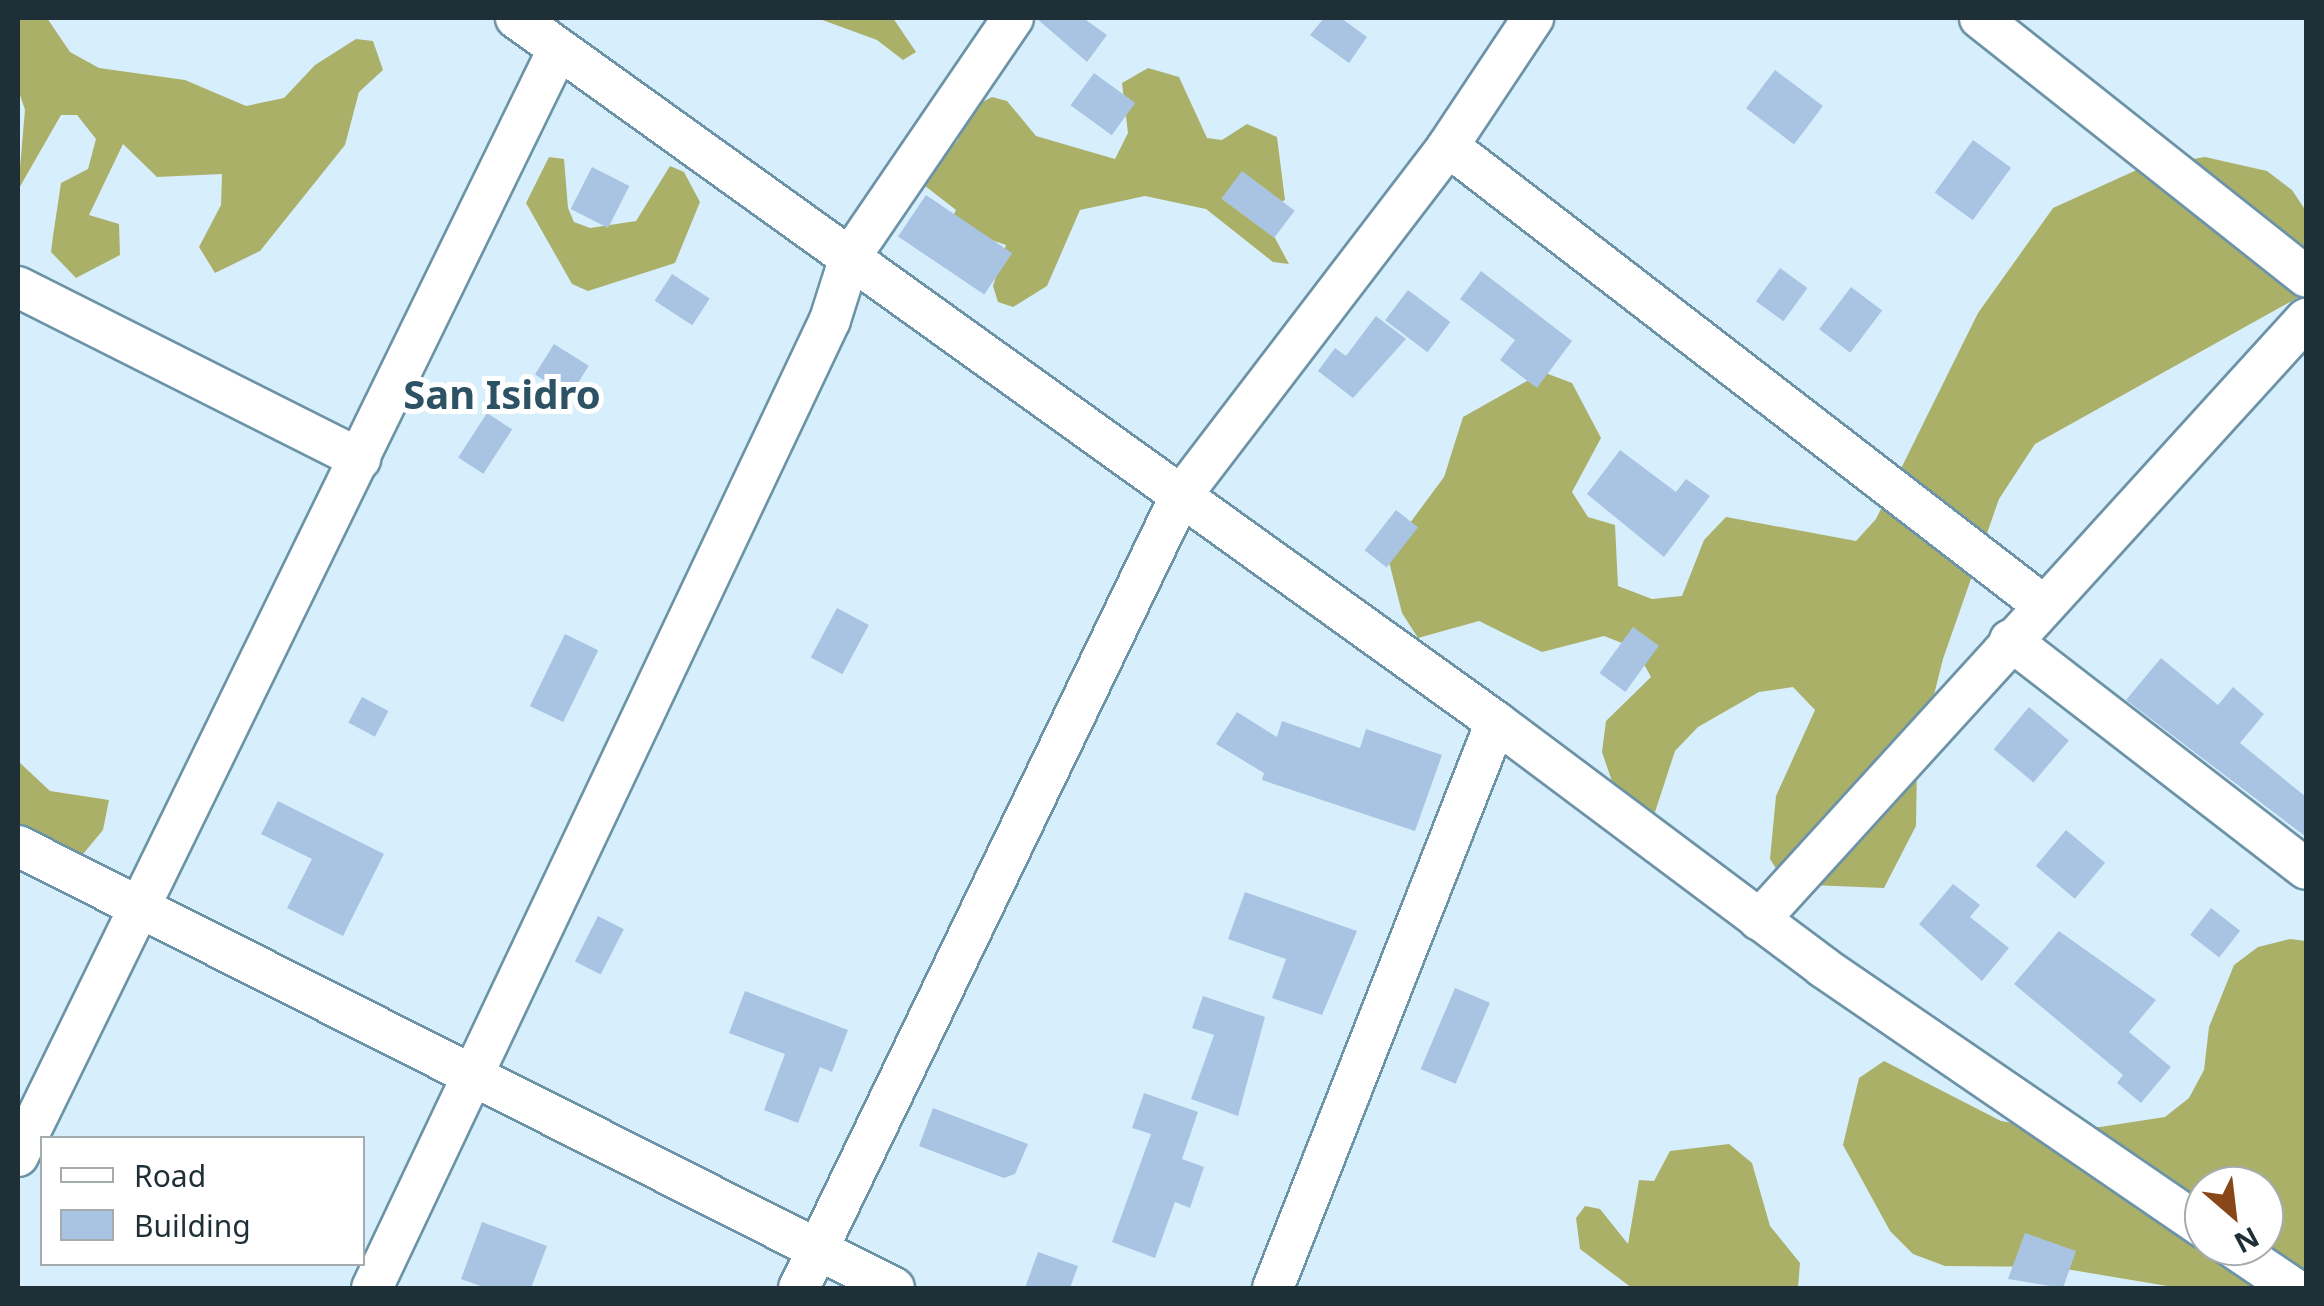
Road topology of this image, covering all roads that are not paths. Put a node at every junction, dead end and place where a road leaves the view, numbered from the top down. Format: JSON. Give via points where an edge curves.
{"nodes":[{"id":1,"x":516,"y":18,"type":"edge"},
{"id":2,"x":1013,"y":18,"type":"edge"},
{"id":3,"x":1533,"y":18,"type":"edge"},
{"id":4,"x":1980,"y":18,"type":"edge"},
{"id":5,"x":558,"y":50,"type":"junction"},
{"id":6,"x":1448,"y":146,"type":"junction"},
{"id":7,"x":850,"y":257,"type":"junction"},
{"id":8,"x":2306,"y":276,"type":"edge"},
{"id":9,"x":18,"y":287,"type":"edge"},
{"id":10,"x":2306,"y":319,"type":"edge"},
{"id":11,"x":360,"y":459,"type":"junction"},
{"id":12,"x":1180,"y":496,"type":"junction"},
{"id":13,"x":2042,"y":606,"type":"junction"},
{"id":14,"x":2010,"y":640,"type":"junction"},
{"id":15,"x":1496,"y":722,"type":"junction"},
{"id":16,"x":18,"y":846,"type":"edge"},
{"id":17,"x":2306,"y":870,"type":"edge"},
{"id":18,"x":140,"y":905,"type":"junction"},
{"id":19,"x":1759,"y":920,"type":"junction"},
{"id":20,"x":476,"y":1074,"type":"junction"},
{"id":21,"x":18,"y":1156,"type":"edge"},
{"id":22,"x":2184,"y":1214,"type":"edge"},
{"id":23,"x":815,"y":1249,"type":"junction"},
{"id":24,"x":2260,"y":1266,"type":"edge"},
{"id":25,"x":372,"y":1288,"type":"edge"},
{"id":26,"x":799,"y":1288,"type":"edge"},
{"id":27,"x":894,"y":1288,"type":"edge"},
{"id":28,"x":1273,"y":1288,"type":"edge"},
{"id":29,"x":2293,"y":1288,"type":"edge"}],
"edges":[{"from":1,"to":5,"type":"street"},
{"from":2,"to":7,"type":"street"},
{"from":3,"to":6,"type":"street"},
{"from":4,"to":8,"type":"street"},
{"from":5,"to":7,"type":"street"},
{"from":5,"to":11,"type":"street"},
{"from":6,"to":12,"type":"street"},
{"from":6,"to":13,"type":"street"},
{"from":7,"to":12,"type":"street"},
{"from":7,"to":20,"type":"street","via":[[830,320]]},
{"from":9,"to":11,"type":"street"},
{"from":10,"to":13,"type":"street"},
{"from":11,"to":18,"type":"street"},
{"from":12,"to":15,"type":"street"},
{"from":12,"to":23,"type":"street"},
{"from":13,"to":14,"type":"street"},
{"from":14,"to":17,"type":"street"},
{"from":14,"to":19,"type":"street"},
{"from":15,"to":19,"type":"street"},
{"from":15,"to":28,"type":"street"},
{"from":16,"to":18,"type":"street"},
{"from":18,"to":20,"type":"street"},
{"from":18,"to":21,"type":"street"},
{"from":19,"to":22,"type":"street"},
{"from":20,"to":23,"type":"street"},
{"from":20,"to":25,"type":"street"},
{"from":23,"to":26,"type":"street"},
{"from":23,"to":27,"type":"street"},
{"from":24,"to":29,"type":"street"}]}
